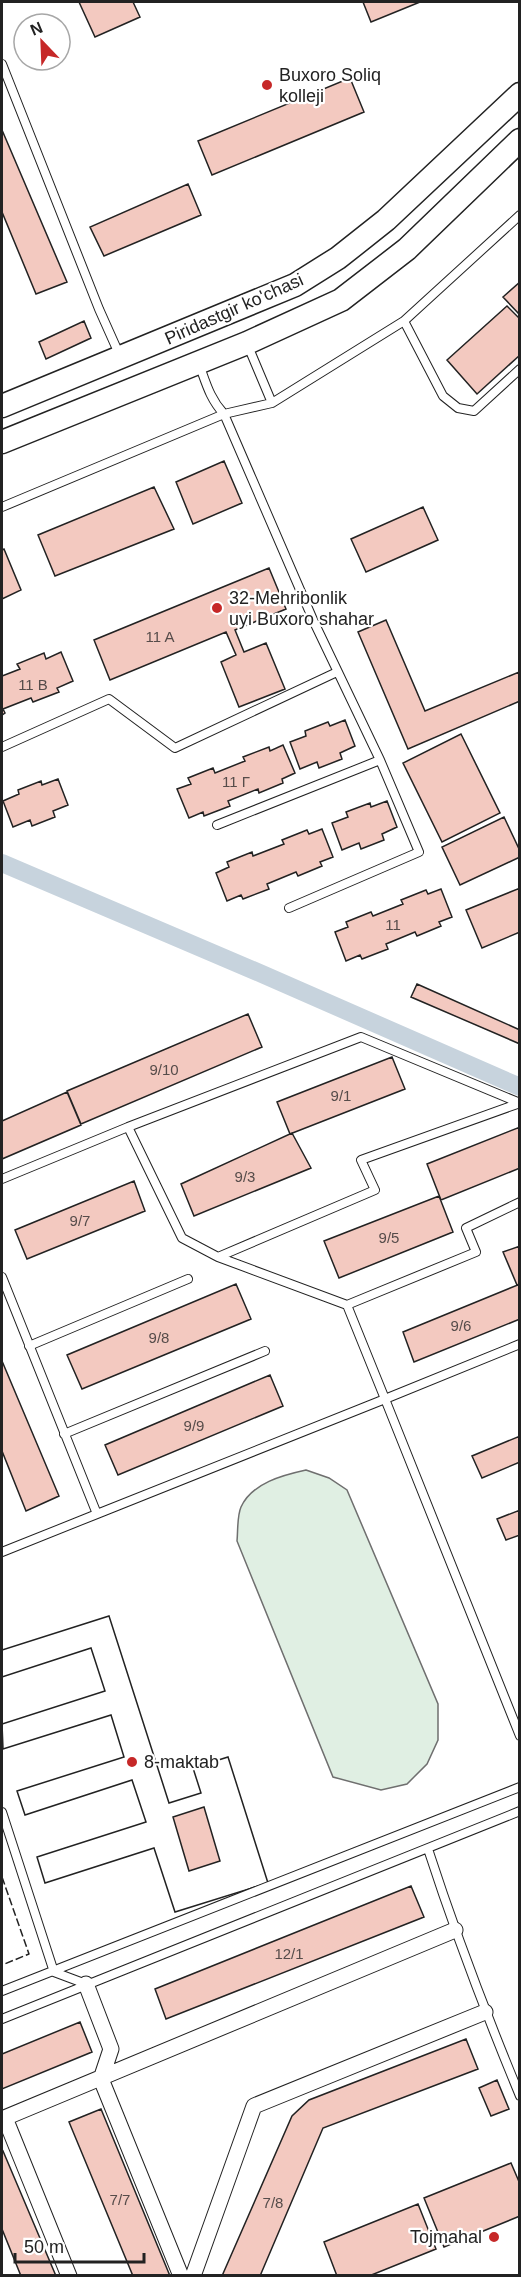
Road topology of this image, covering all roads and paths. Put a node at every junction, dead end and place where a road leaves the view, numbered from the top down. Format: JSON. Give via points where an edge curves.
{"nodes":[{"id":1,"x":2,"y":64,"type":"edge"},
{"id":2,"x":519,"y":94,"type":"edge"},
{"id":3,"x":519,"y":140,"type":"edge"},
{"id":4,"x":519,"y":215,"type":"edge"},
{"id":5,"x":233,"y":311,"type":"junction"},
{"id":6,"x":404,"y":321,"type":"junction"},
{"id":7,"x":247,"y":343,"type":"junction"},
{"id":8,"x":121,"y":357,"type":"junction"},
{"id":9,"x":199,"y":362,"type":"junction"},
{"id":10,"x":519,"y":369,"type":"edge"},
{"id":11,"x":272,"y":403,"type":"junction"},
{"id":12,"x":2,"y":406,"type":"edge"},
{"id":13,"x":224,"y":414,"type":"junction"},
{"id":14,"x":2,"y":442,"type":"edge"},
{"id":15,"x":2,"y":507,"type":"edge"},
{"id":16,"x":337,"y":672,"type":"junction"},
{"id":17,"x":2,"y":747,"type":"edge"},
{"id":18,"x":380,"y":760,"type":"junction"},
{"id":19,"x":217,"y":825,"type":"dead end"},
{"id":20,"x":289,"y":908,"type":"dead end"},
{"id":21,"x":519,"y":1103,"type":"edge"},
{"id":22,"x":128,"y":1127,"type":"junction"},
{"id":23,"x":2,"y":1179,"type":"edge"},
{"id":24,"x":519,"y":1202,"type":"edge"},
{"id":25,"x":218,"y":1257,"type":"junction"},
{"id":26,"x":2,"y":1277,"type":"edge"},
{"id":27,"x":188,"y":1279,"type":"dead end"},
{"id":28,"x":347,"y":1305,"type":"junction"},
{"id":29,"x":519,"y":1344,"type":"edge"},
{"id":30,"x":29,"y":1346,"type":"junction"},
{"id":31,"x":265,"y":1351,"type":"dead end"},
{"id":32,"x":386,"y":1399,"type":"junction"},
{"id":33,"x":64,"y":1434,"type":"junction"},
{"id":34,"x":97,"y":1514,"type":"junction"},
{"id":35,"x":2,"y":1552,"type":"edge"},
{"id":36,"x":519,"y":1736,"type":"edge"},
{"id":37,"x":519,"y":1786,"type":"edge"},
{"id":38,"x":519,"y":1811,"type":"edge"},
{"id":39,"x":2,"y":1812,"type":"edge"},
{"id":40,"x":428,"y":1849,"type":"junction"},
{"id":41,"x":455,"y":1930,"type":"junction"},
{"id":42,"x":54,"y":1972,"type":"junction"},
{"id":43,"x":86,"y":1984,"type":"junction"},
{"id":44,"x":2,"y":1990,"type":"edge"},
{"id":45,"x":485,"y":2012,"type":"junction"},
{"id":46,"x":2,"y":2019,"type":"edge"},
{"id":47,"x":101,"y":2079,"type":"junction"},
{"id":48,"x":519,"y":2096,"type":"edge"},
{"id":49,"x":3,"y":2119,"type":"edge"},
{"id":50,"x":69,"y":2276,"type":"edge"},
{"id":51,"x":181,"y":2276,"type":"edge"},
{"id":52,"x":193,"y":2276,"type":"edge"}],
"edges":[{"from":1,"to":8,"type":"lane"},
{"from":2,"to":5,"type":"main road","name":"Piridastgir ko'chasi","via":[[386,220],[338,258],[295,285]]},
{"from":3,"to":7,"type":"main road","name":"Piridastgir ko'chasi","via":[[407,249],[372,277],[341,300]]},
{"from":4,"to":6,"type":"lane"},
{"from":5,"to":7,"type":"main road"},
{"from":5,"to":8,"type":"main road","name":"Piridastgir ko'chasi"},
{"from":6,"to":10,"type":"lane","via":[[442,396],[458,408],[474,411]]},
{"from":6,"to":11,"type":"lane"},
{"from":7,"to":9,"type":"main road","name":"Piridastgir ko'chasi"},
{"from":7,"to":11,"type":"lane"},
{"from":8,"to":12,"type":"main road","name":"Piridastgir ko'chasi"},
{"from":9,"to":13,"type":"lane","via":[[214,403]]},
{"from":9,"to":14,"type":"main road","name":"Piridastgir ko'chasi"},
{"from":11,"to":13,"type":"lane"},
{"from":13,"to":15,"type":"lane"},
{"from":13,"to":16,"type":"lane"},
{"from":16,"to":17,"type":"lane","via":[[175,748],[109,699]]},
{"from":16,"to":18,"type":"lane"},
{"from":18,"to":19,"type":"lane"},
{"from":18,"to":20,"type":"lane","via":[[419,852]]},
{"from":21,"to":22,"type":"lane","via":[[361,1037]]},
{"from":21,"to":25,"type":"lane","via":[[361,1160],[375,1190]]},
{"from":22,"to":23,"type":"lane"},
{"from":22,"to":25,"type":"lane","via":[[182,1238]]},
{"from":24,"to":28,"type":"lane","via":[[466,1228],[476,1252]]},
{"from":25,"to":28,"type":"lane"},
{"from":26,"to":30,"type":"lane"},
{"from":27,"to":30,"type":"lane"},
{"from":28,"to":32,"type":"lane"},
{"from":29,"to":32,"type":"lane"},
{"from":30,"to":33,"type":"lane"},
{"from":31,"to":33,"type":"lane"},
{"from":32,"to":34,"type":"lane"},
{"from":32,"to":36,"type":"lane"},
{"from":33,"to":34,"type":"lane"},
{"from":34,"to":35,"type":"lane"},
{"from":37,"to":42,"type":"lane"},
{"from":38,"to":40,"type":"lane"},
{"from":39,"to":42,"type":"lane"},
{"from":40,"to":41,"type":"lane"},
{"from":40,"to":43,"type":"lane"},
{"from":41,"to":45,"type":"lane"},
{"from":41,"to":47,"type":"street"},
{"from":42,"to":43,"type":"lane"},
{"from":42,"to":44,"type":"lane"},
{"from":43,"to":46,"type":"lane"},
{"from":43,"to":47,"type":"street","via":[[111,2049]]},
{"from":45,"to":48,"type":"lane"},
{"from":45,"to":52,"type":"street","via":[[254,2106]]},
{"from":47,"to":49,"type":"street"},
{"from":47,"to":51,"type":"street"},
{"from":49,"to":50,"type":"street"}]}
